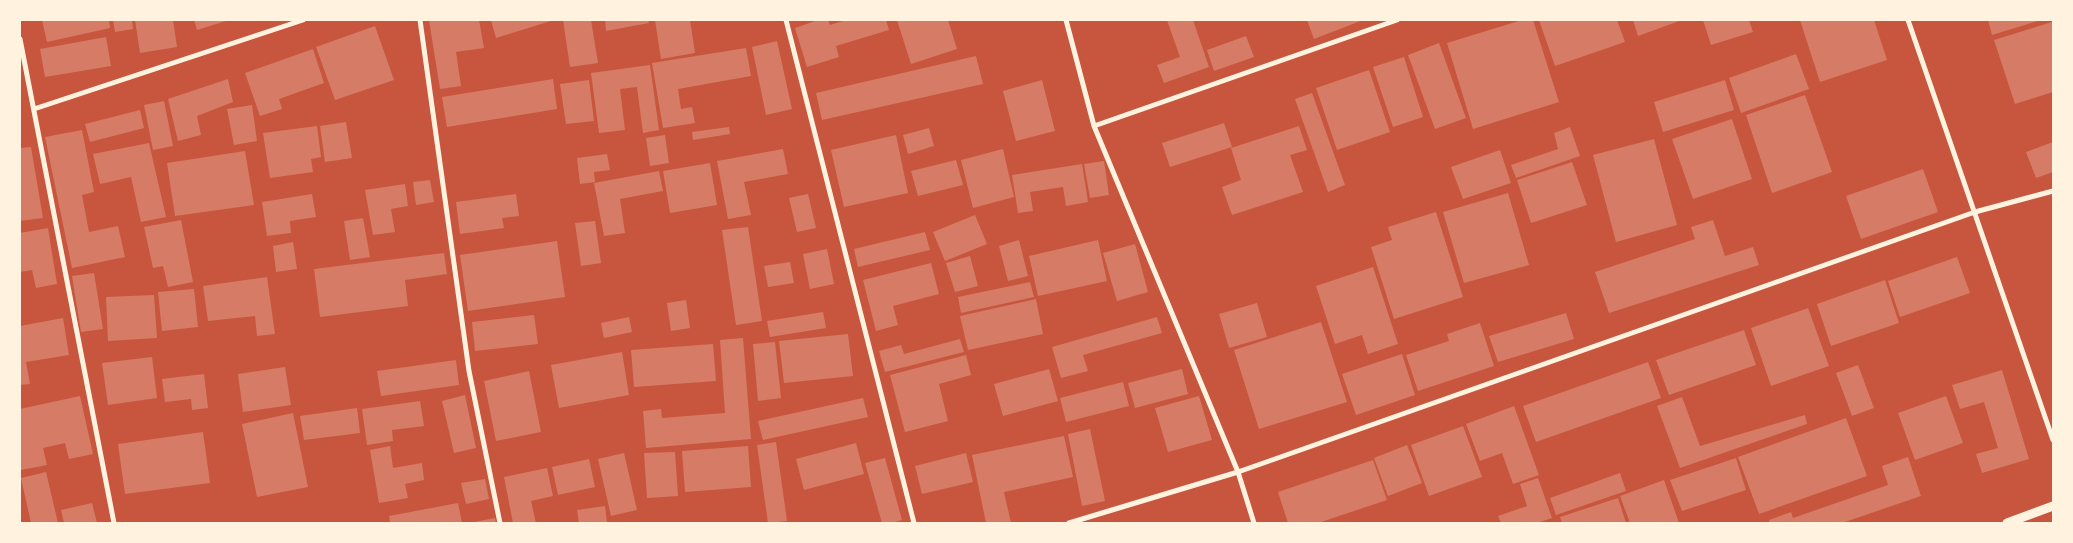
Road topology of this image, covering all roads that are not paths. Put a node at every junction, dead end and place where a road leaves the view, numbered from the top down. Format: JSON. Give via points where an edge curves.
{"nodes":[{"id":1,"x":302,"y":20,"type":"edge"},
{"id":2,"x":420,"y":20,"type":"edge"},
{"id":3,"x":786,"y":20,"type":"edge"},
{"id":4,"x":1066,"y":20,"type":"edge"},
{"id":5,"x":1397,"y":20,"type":"edge"},
{"id":6,"x":1908,"y":20,"type":"edge"},
{"id":7,"x":20,"y":40,"type":"edge"},
{"id":8,"x":34,"y":108,"type":"junction"},
{"id":9,"x":1094,"y":126,"type":"junction"},
{"id":10,"x":2053,"y":191,"type":"edge"},
{"id":11,"x":1975,"y":212,"type":"junction"},
{"id":12,"x":2053,"y":440,"type":"edge"},
{"id":13,"x":1238,"y":472,"type":"junction"},
{"id":14,"x":2053,"y":506,"type":"edge"},
{"id":15,"x":114,"y":523,"type":"edge"},
{"id":16,"x":500,"y":523,"type":"edge"},
{"id":17,"x":914,"y":523,"type":"edge"},
{"id":18,"x":1069,"y":523,"type":"edge"},
{"id":19,"x":1254,"y":523,"type":"edge"},
{"id":20,"x":2007,"y":523,"type":"edge"}],
"edges":[{"from":1,"to":8,"type":"street"},
{"from":2,"to":16,"type":"street","via":[[469,371]]},
{"from":3,"to":17,"type":"street"},
{"from":4,"to":9,"type":"street"},
{"from":5,"to":9,"type":"street"},
{"from":6,"to":11,"type":"street"},
{"from":7,"to":8,"type":"street"},
{"from":8,"to":15,"type":"street"},
{"from":9,"to":13,"type":"street"},
{"from":10,"to":11,"type":"street"},
{"from":11,"to":12,"type":"street"},
{"from":11,"to":13,"type":"street"},
{"from":13,"to":18,"type":"street"},
{"from":13,"to":19,"type":"street"},
{"from":14,"to":20,"type":"street"}]}
